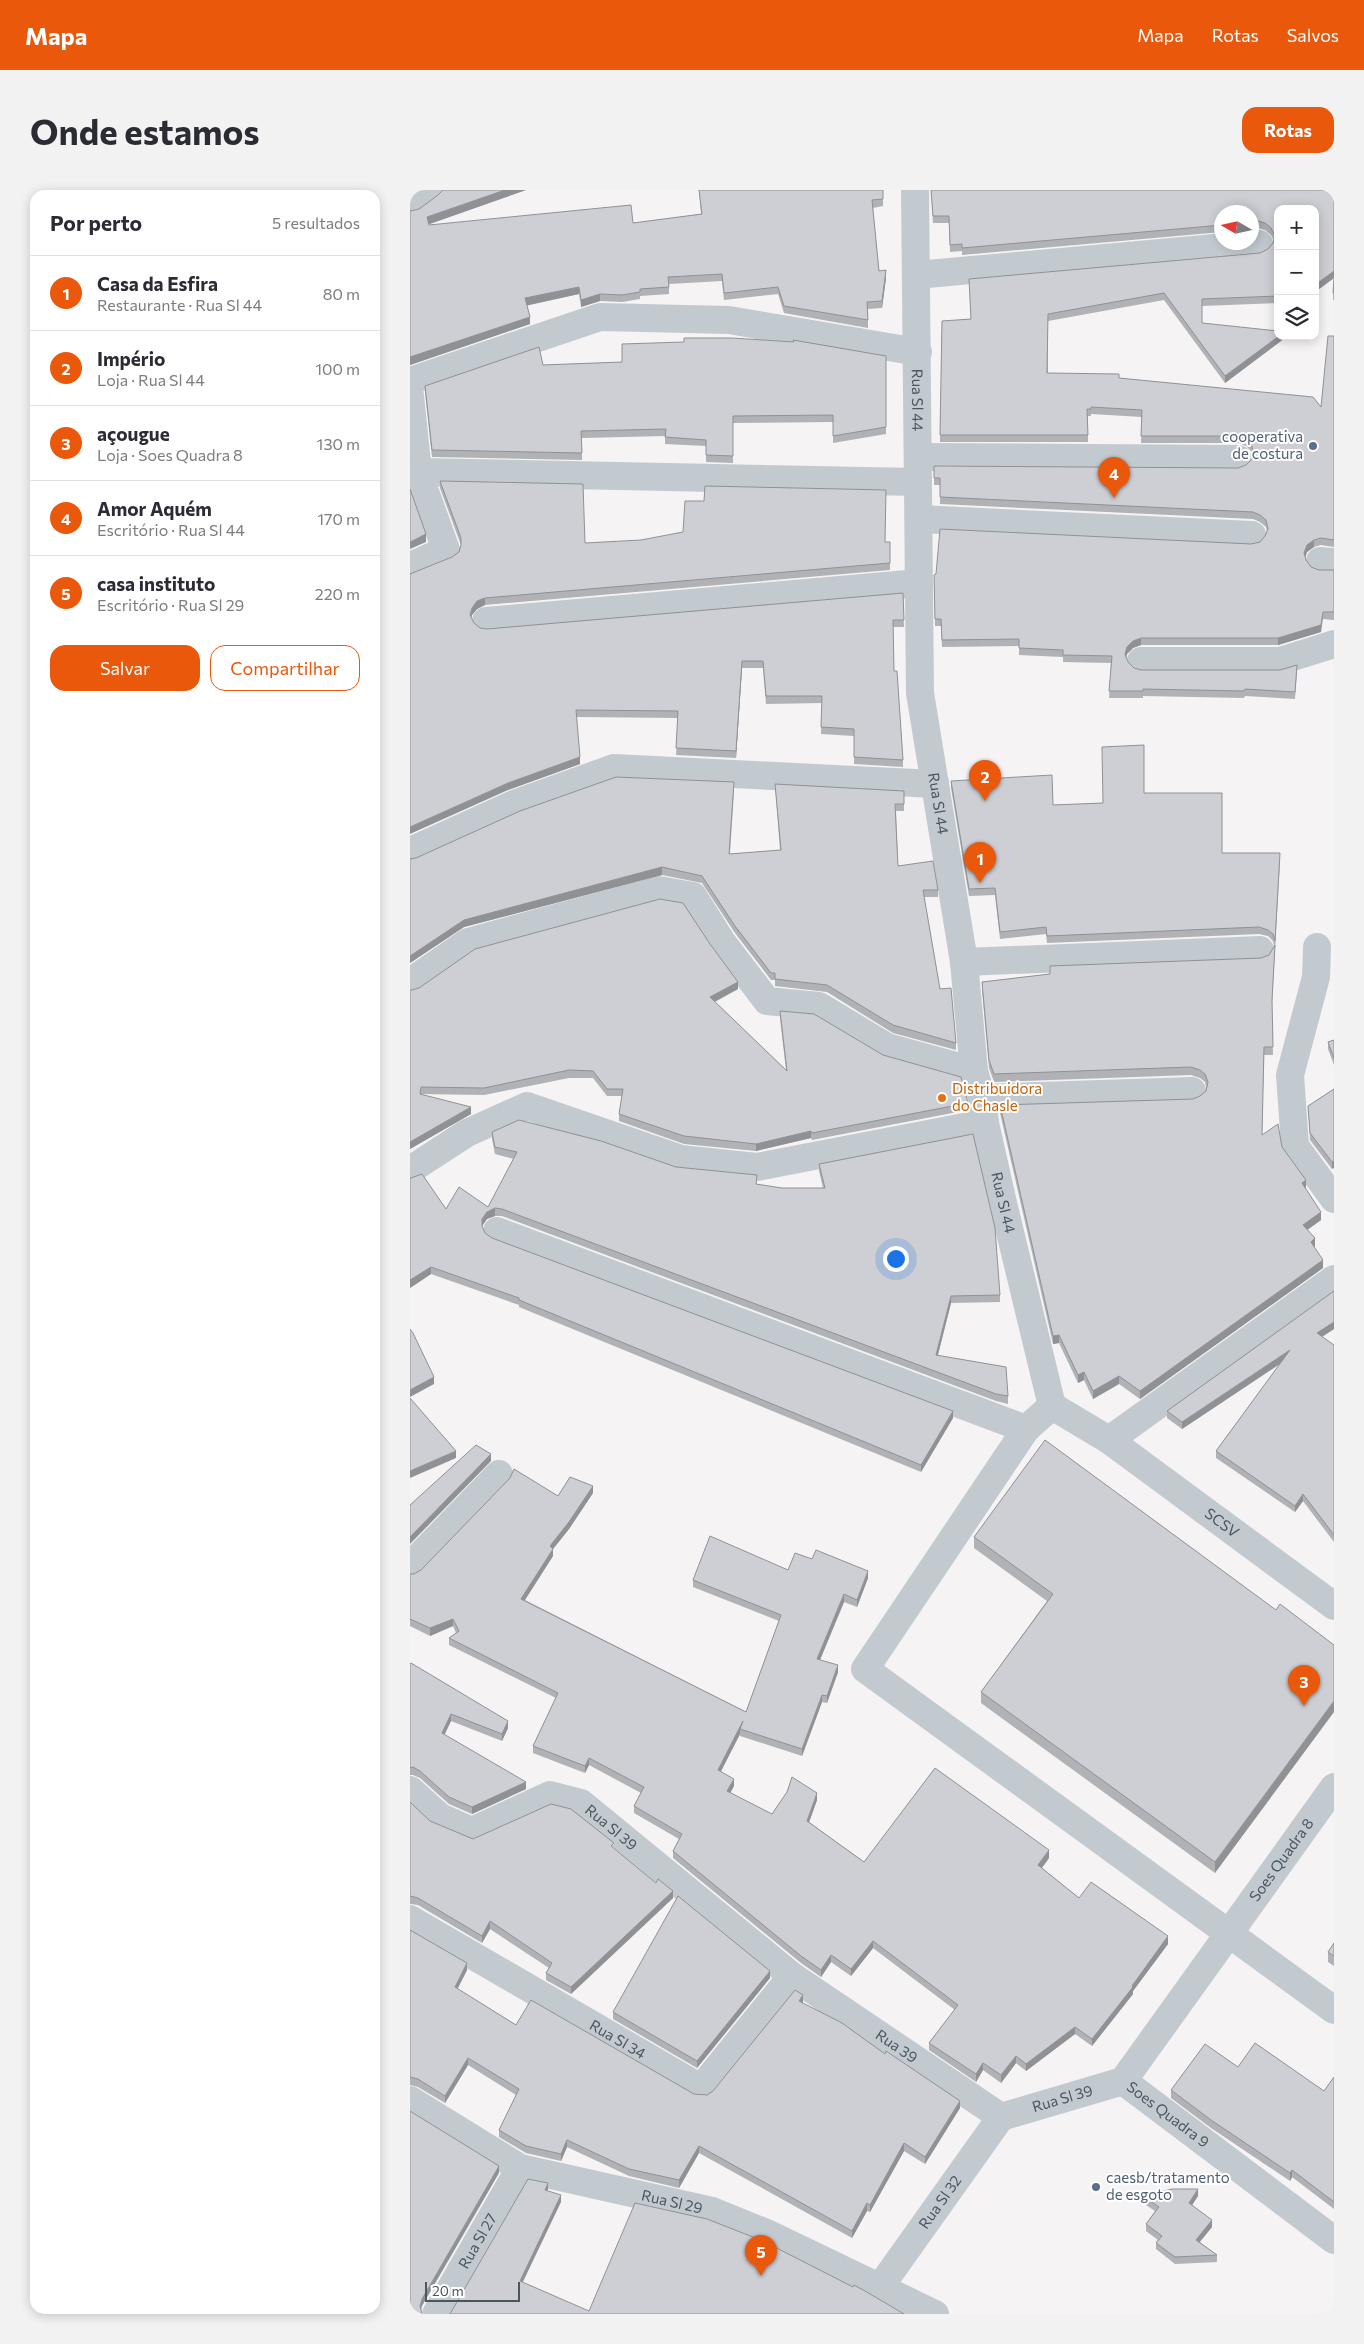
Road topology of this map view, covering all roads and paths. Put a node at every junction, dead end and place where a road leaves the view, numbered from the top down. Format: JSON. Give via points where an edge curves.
{"nodes":[{"id":1,"x":430,"y":190,"type":"edge"},
{"id":2,"x":915,"y":190,"type":"edge"},
{"id":3,"x":410,"y":203,"type":"edge"},
{"id":4,"x":1214,"y":248,"type":"edge"},
{"id":5,"x":916,"y":275,"type":"junction"},
{"id":6,"x":918,"y":352,"type":"junction"},
{"id":7,"x":410,"y":381,"type":"edge"},
{"id":8,"x":410,"y":396,"type":"edge"},
{"id":9,"x":1238,"y":459,"type":"dead end"},
{"id":10,"x":918,"y":469,"type":"junction"},
{"id":11,"x":414,"y":474,"type":"edge"},
{"id":12,"x":919,"y":518,"type":"junction"},
{"id":13,"x":1252,"y":534,"type":"dead end"},
{"id":14,"x":410,"y":566,"type":"edge"},
{"id":15,"x":919,"y":583,"type":"junction"},
{"id":16,"x":486,"y":621,"type":"dead end"},
{"id":17,"x":1334,"y":644,"type":"edge"},
{"id":18,"x":1141,"y":661,"type":"dead end"},
{"id":19,"x":935,"y":784,"type":"junction"},
{"id":20,"x":410,"y":851,"type":"edge"},
{"id":21,"x":1317,"y":947,"type":"dead end"},
{"id":22,"x":1260,"y":950,"type":"dead end"},
{"id":23,"x":964,"y":962,"type":"junction"},
{"id":24,"x":410,"y":982,"type":"edge"},
{"id":25,"x":974,"y":1071,"type":"junction"},
{"id":26,"x":1192,"y":1091,"type":"dead end"},
{"id":27,"x":983,"y":1111,"type":"junction"},
{"id":28,"x":410,"y":1170,"type":"edge"},
{"id":29,"x":1334,"y":1199,"type":"edge"},
{"id":30,"x":497,"y":1231,"type":"dead end"},
{"id":31,"x":1334,"y":1279,"type":"edge"},
{"id":32,"x":1052,"y":1406,"type":"junction"},
{"id":33,"x":1026,"y":1429,"type":"junction"},
{"id":34,"x":1109,"y":1440,"type":"junction"},
{"id":35,"x":499,"y":1474,"type":"dead end"},
{"id":36,"x":410,"y":1566,"type":"edge"},
{"id":37,"x":1334,"y":1606,"type":"edge"},
{"id":38,"x":1334,"y":1787,"type":"edge"},
{"id":39,"x":410,"y":1790,"type":"edge"},
{"id":40,"x":410,"y":1919,"type":"edge"},
{"id":41,"x":1229,"y":1933,"type":"junction"},
{"id":42,"x":792,"y":1976,"type":"junction"},
{"id":43,"x":1334,"y":2010,"type":"edge"},
{"id":44,"x":1122,"y":2080,"type":"junction"},
{"id":45,"x":410,"y":2100,"type":"edge"},
{"id":46,"x":1001,"y":2117,"type":"junction"},
{"id":47,"x":520,"y":2168,"type":"junction"},
{"id":48,"x":1334,"y":2240,"type":"edge"},
{"id":49,"x":880,"y":2288,"type":"junction"},
{"id":50,"x":436,"y":2314,"type":"edge"},
{"id":51,"x":934,"y":2314,"type":"edge"}],
"edges":[{"from":1,"to":3,"type":"street"},
{"from":2,"to":5,"type":"street","name":"Rua Sl 44"},
{"from":4,"to":5,"type":"street"},
{"from":5,"to":6,"type":"street","name":"Rua Sl 44"},
{"from":6,"to":7,"type":"street","via":[[729,320],[600,317]]},
{"from":6,"to":10,"type":"street","name":"Rua Sl 44"},
{"from":8,"to":11,"type":"street"},
{"from":9,"to":10,"type":"street"},
{"from":10,"to":11,"type":"street"},
{"from":10,"to":12,"type":"street","name":"Rua Sl 44"},
{"from":11,"to":14,"type":"street","via":[[446,550]]},
{"from":12,"to":13,"type":"street"},
{"from":12,"to":15,"type":"street","name":"Rua Sl 44"},
{"from":15,"to":16,"type":"street"},
{"from":15,"to":19,"type":"street","name":"Rua Sl 44","via":[[920,693]]},
{"from":17,"to":18,"type":"street","via":[[1280,661]]},
{"from":19,"to":20,"type":"street","via":[[614,768],[514,804]]},
{"from":19,"to":23,"type":"street","name":"Rua Sl 44"},
{"from":21,"to":29,"type":"street","via":[[1316,977],[1290,1075],[1295,1146]]},
{"from":22,"to":23,"type":"street"},
{"from":23,"to":25,"type":"street","name":"Rua Sl 44"},
{"from":24,"to":25,"type":"street","via":[[468,942],[659,890],[693,896],[722,942],[767,1001],[819,1006],[887,1047]]},
{"from":25,"to":27,"type":"street","name":"Rua Sl 44"},
{"from":26,"to":27,"type":"street"},
{"from":27,"to":28,"type":"street","via":[[757,1167],[681,1158],[527,1106],[467,1133]]},
{"from":27,"to":32,"type":"street","name":"Rua Sl 44"},
{"from":30,"to":33,"type":"street"},
{"from":31,"to":34,"type":"street"},
{"from":32,"to":33,"type":"street"},
{"from":32,"to":34,"type":"street","name":"SCSV"},
{"from":33,"to":41,"type":"street","via":[[865,1669]]},
{"from":34,"to":37,"type":"street","name":"SCSV"},
{"from":35,"to":36,"type":"street"},
{"from":38,"to":41,"type":"street","name":"Soes Quadra 8"},
{"from":39,"to":42,"type":"street","name":"Rua Sl 39","via":[[440,1817],[472,1831],[550,1795],[581,1803]]},
{"from":40,"to":42,"type":"street","name":"Rua Sl 34","via":[[701,2088]]},
{"from":41,"to":43,"type":"street"},
{"from":41,"to":44,"type":"street","name":"Soes Quadra 9"},
{"from":42,"to":46,"type":"street","name":"Rua 39"},
{"from":44,"to":46,"type":"street","name":"Rua Sl 39"},
{"from":44,"to":48,"type":"street","name":"Soes Quadra 9"},
{"from":45,"to":47,"type":"street","name":"Rua Sl 29"},
{"from":46,"to":49,"type":"street","name":"Rua Sl 32"},
{"from":47,"to":49,"type":"street","name":"Rua Sl 29","via":[[712,2211],[769,2234]]},
{"from":47,"to":50,"type":"street","name":"Rua Sl 27"},
{"from":49,"to":51,"type":"street","name":"Rua Sl 29"}]}
